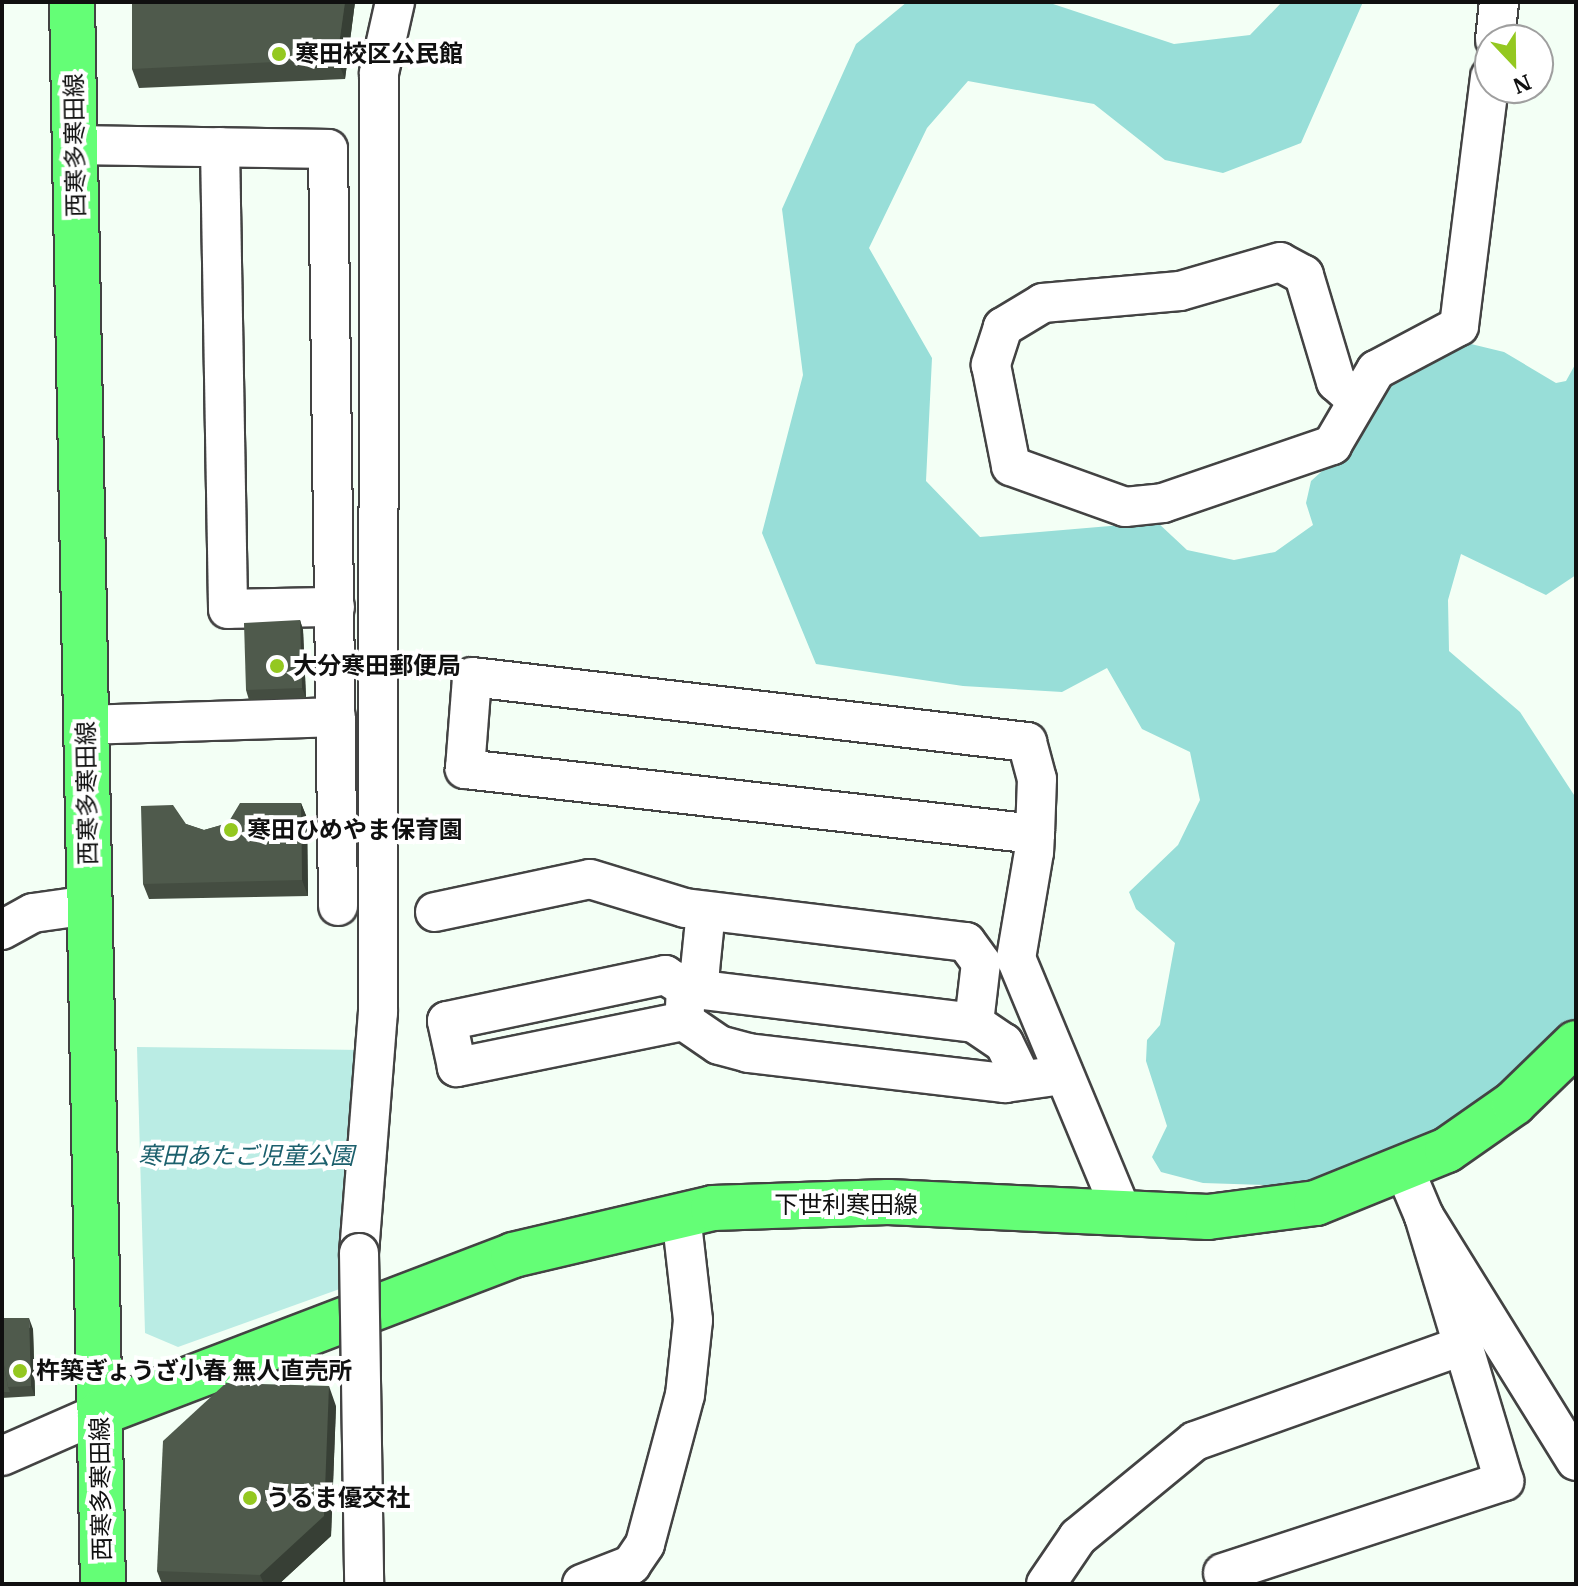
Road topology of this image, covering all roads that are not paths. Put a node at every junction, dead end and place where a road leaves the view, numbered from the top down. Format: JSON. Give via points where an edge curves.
{"nodes":[{"id":1,"x":72,"y":2,"type":"edge"},
{"id":2,"x":395,"y":2,"type":"edge"},
{"id":3,"x":1499,"y":2,"type":"edge"},
{"id":4,"x":1497,"y":24,"type":"edge"},
{"id":5,"x":1487,"y":104,"type":"edge"},
{"id":6,"x":75,"y":145,"type":"junction"},
{"id":7,"x":220,"y":147,"type":"junction"},
{"id":8,"x":1354,"y":398,"type":"junction"},
{"id":9,"x":335,"y":607,"type":"junction"},
{"id":10,"x":336,"y":717,"type":"junction"},
{"id":11,"x":86,"y":725,"type":"junction"},
{"id":12,"x":1035,"y":834,"type":"junction"},
{"id":13,"x":89,"y":905,"type":"junction"},
{"id":14,"x":338,"y":906,"type":"dead end"},
{"id":15,"x":706,"y":911,"type":"junction"},
{"id":16,"x":435,"y":912,"type":"dead end"},
{"id":17,"x":2,"y":930,"type":"edge"},
{"id":18,"x":685,"y":1005,"type":"junction"},
{"id":19,"x":974,"y":1023,"type":"junction"},
{"id":20,"x":1576,"y":1043,"type":"edge"},
{"id":21,"x":1062,"y":1075,"type":"junction"},
{"id":22,"x":1022,"y":1080,"type":"junction"},
{"id":23,"x":1405,"y":1171,"type":"junction"},
{"id":24,"x":681,"y":1214,"type":"junction"},
{"id":25,"x":1123,"y":1215,"type":"junction"},
{"id":26,"x":1424,"y":1216,"type":"junction"},
{"id":27,"x":1464,"y":1345,"type":"junction"},
{"id":28,"x":100,"y":1413,"type":"junction"},
{"id":29,"x":2,"y":1456,"type":"edge"},
{"id":30,"x":1576,"y":1461,"type":"edge"},
{"id":31,"x":1223,"y":1573,"type":"dead end"},
{"id":32,"x":630,"y":1577,"type":"edge"},
{"id":33,"x":103,"y":1584,"type":"edge"},
{"id":34,"x":364,"y":1584,"type":"edge"},
{"id":35,"x":582,"y":1584,"type":"edge"},
{"id":36,"x":1046,"y":1584,"type":"edge"}],
"edges":[{"from":1,"to":6,"type":"main road","name":"西寒多寒田線"},
{"from":2,"to":34,"type":"street","bridge":true,"via":[[379,73],[378,1013],[359,1253]]},
{"from":3,"to":4,"type":"street"},
{"from":5,"to":8,"type":"street","via":[[1459,326],[1376,370]]},
{"from":6,"to":7,"type":"street"},
{"from":6,"to":11,"type":"main road","name":"西寒多寒田線"},
{"from":7,"to":9,"type":"street","via":[[328,149]]},
{"from":7,"to":9,"type":"street","via":[[228,609]]},
{"from":8,"to":8,"type":"street","via":[[1336,382],[1304,275],[1280,262],[1180,291],[1028,308],[1003,327],[991,365],[1011,466],[1125,507],[1163,503],[1332,445]]},
{"from":9,"to":10,"type":"street"},
{"from":10,"to":11,"type":"street"},
{"from":10,"to":14,"type":"street"},
{"from":11,"to":13,"type":"main road","name":"西寒多寒田線"},
{"from":12,"to":12,"type":"street","via":[[1037,779],[1027,742],[472,677],[465,769]]},
{"from":12,"to":21,"type":"street","via":[[1016,958]]},
{"from":13,"to":17,"type":"street","via":[[33,913]]},
{"from":13,"to":28,"type":"main road","name":"西寒多寒田線"},
{"from":15,"to":16,"type":"street","via":[[590,879]]},
{"from":15,"to":18,"type":"street","via":[[700,970]]},
{"from":15,"to":19,"type":"street","via":[[966,942],[981,963]]},
{"from":18,"to":18,"type":"street","via":[[457,1067],[447,1021],[665,975]]},
{"from":18,"to":19,"type":"street"},
{"from":18,"to":22,"type":"street","via":[[719,1045],[748,1053]]},
{"from":19,"to":22,"type":"street","via":[[1004,1043]]},
{"from":20,"to":23,"type":"main road","name":"下世利寒田線","via":[[1490,1122]]},
{"from":21,"to":22,"type":"street"},
{"from":21,"to":25,"type":"street"},
{"from":23,"to":25,"type":"main road","name":"下世利寒田線","via":[[1293,1208]]},
{"from":23,"to":26,"type":"street"},
{"from":24,"to":25,"type":"main road","name":"下世利寒田線","via":[[862,1202]]},
{"from":24,"to":28,"type":"main road","name":"下世利寒田線","via":[[513,1255]]},
{"from":24,"to":32,"type":"street","via":[[693,1320],[685,1395],[645,1544]]},
{"from":26,"to":27,"type":"street"},
{"from":26,"to":30,"type":"street"},
{"from":27,"to":31,"type":"street","via":[[1504,1481]]},
{"from":27,"to":36,"type":"street","via":[[1195,1441],[1078,1537]]},
{"from":28,"to":29,"type":"street"},
{"from":28,"to":33,"type":"main road","name":"西寒多寒田線"},
{"from":32,"to":35,"type":"street"}]}
